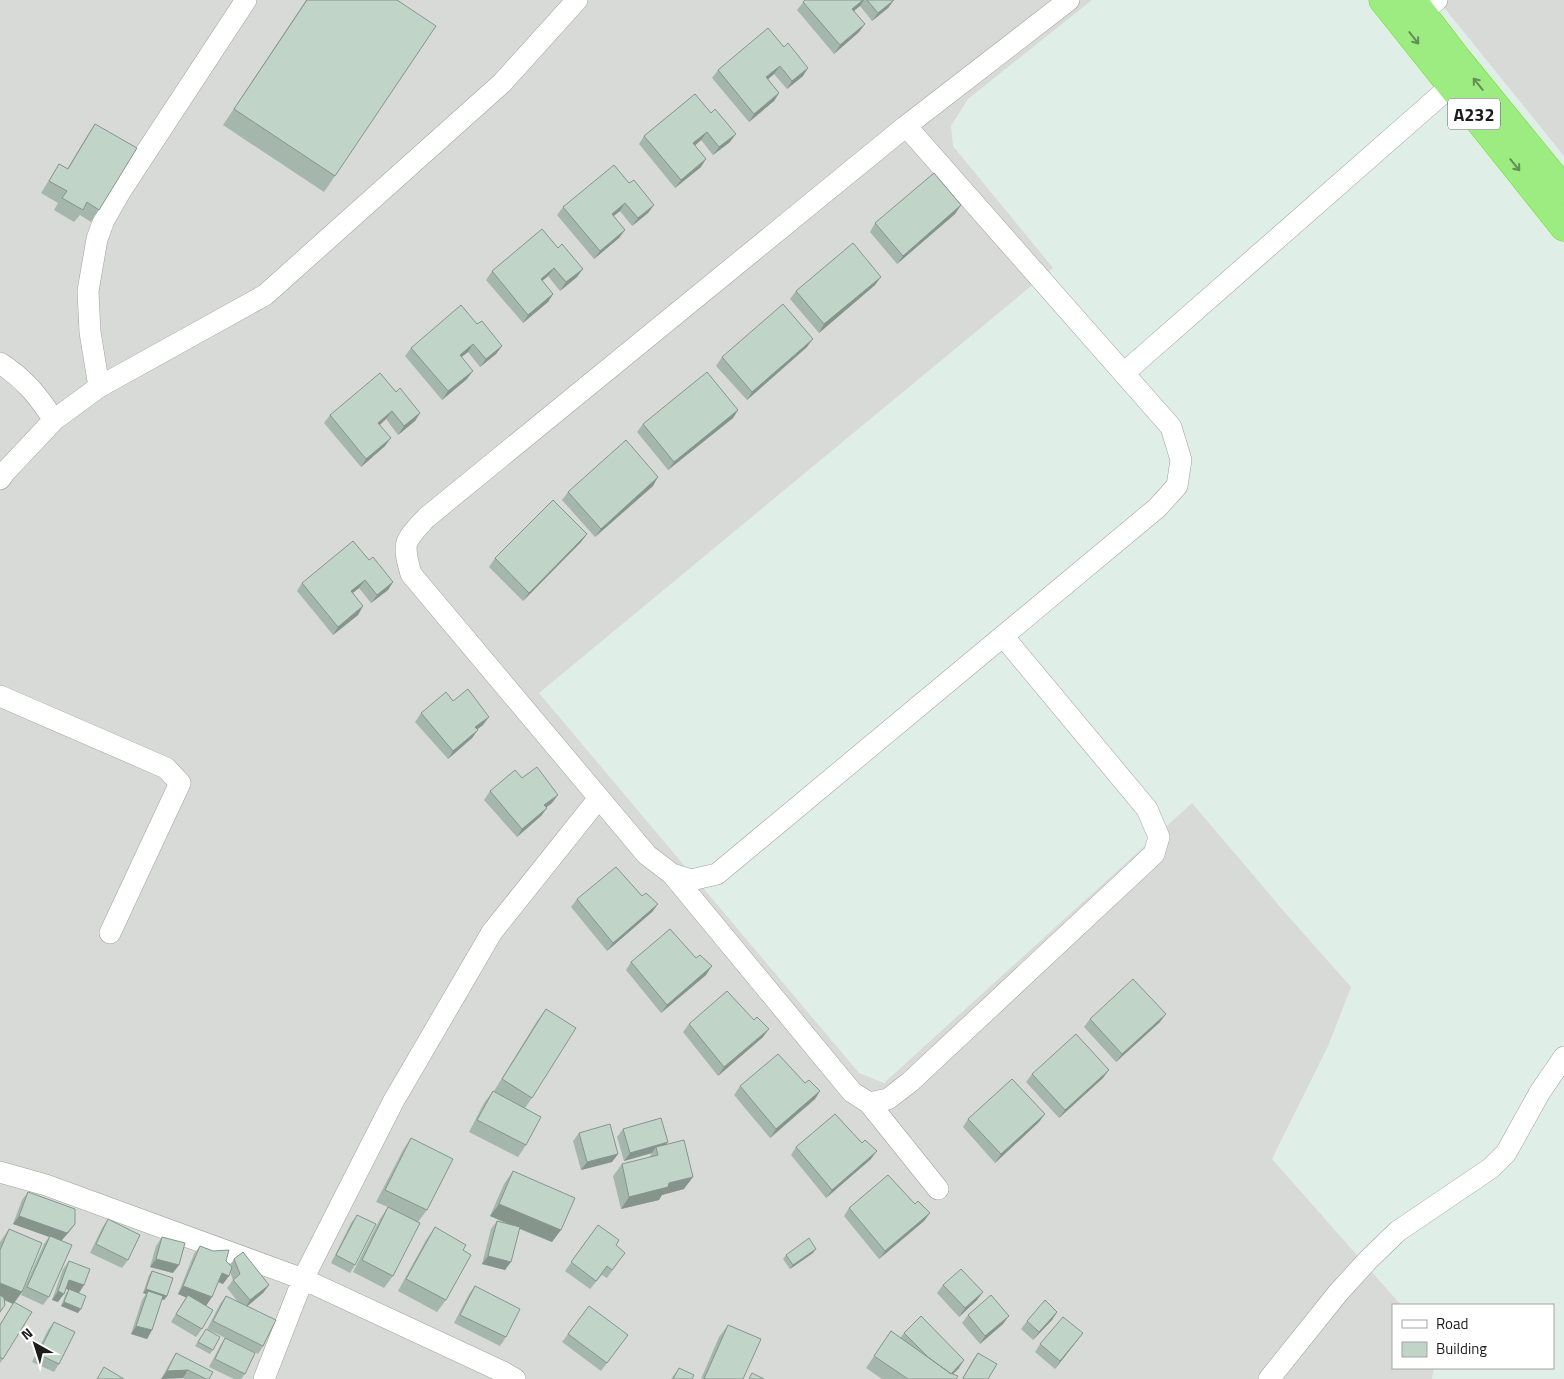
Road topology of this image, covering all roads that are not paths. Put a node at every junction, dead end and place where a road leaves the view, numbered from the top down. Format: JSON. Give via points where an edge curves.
{"nodes":[{"id":1,"x":246,"y":0,"type":"edge"},
{"id":2,"x":576,"y":0,"type":"edge"},
{"id":3,"x":1069,"y":0,"type":"edge"},
{"id":4,"x":1384,"y":0,"type":"edge"},
{"id":5,"x":1424,"y":4,"type":"edge"},
{"id":6,"x":1455,"y":73,"type":"junction"},
{"id":7,"x":906,"y":126,"type":"junction"},
{"id":8,"x":1564,"y":190,"type":"edge"},
{"id":9,"x":1564,"y":227,"type":"edge"},
{"id":10,"x":0,"y":363,"type":"edge"},
{"id":11,"x":1124,"y":373,"type":"junction"},
{"id":12,"x":99,"y":387,"type":"junction"},
{"id":13,"x":54,"y":420,"type":"junction"},
{"id":14,"x":0,"y":479,"type":"edge"},
{"id":15,"x":1003,"y":636,"type":"junction"},
{"id":16,"x":0,"y":696,"type":"edge"},
{"id":17,"x":599,"y":798,"type":"junction"},
{"id":18,"x":672,"y":874,"type":"junction"},
{"id":19,"x":110,"y":933,"type":"dead end"},
{"id":20,"x":1564,"y":1057,"type":"edge"},
{"id":21,"x":869,"y":1103,"type":"junction"},
{"id":22,"x":0,"y":1172,"type":"edge"},
{"id":23,"x":938,"y":1189,"type":"dead end"},
{"id":24,"x":303,"y":1279,"type":"junction"},
{"id":25,"x":264,"y":1379,"type":"edge"},
{"id":26,"x":515,"y":1379,"type":"edge"},
{"id":27,"x":1269,"y":1379,"type":"edge"}],
"edges":[{"from":1,"to":12,"type":"street","via":[[104,220],[97,239],[88,291],[90,332]]},
{"from":2,"to":12,"type":"street","via":[[502,84],[265,294]]},
{"from":3,"to":7,"type":"street"},
{"from":4,"to":6,"type":"highway","number":"A232","one_way":true},
{"from":5,"to":6,"type":"highway","number":"A232"},
{"from":8,"to":6,"type":"highway","number":"A232","one_way":true},
{"from":6,"to":9,"type":"highway","number":"A232","one_way":true},
{"from":6,"to":11,"type":"street"},
{"from":7,"to":11,"type":"street"},
{"from":7,"to":17,"type":"street","via":[[426,518],[407,538],[405,555],[411,574]]},
{"from":10,"to":13,"type":"street","via":[[37,394]]},
{"from":11,"to":15,"type":"street","via":[[1171,427],[1181,460],[1177,486],[1157,508]]},
{"from":12,"to":13,"type":"street"},
{"from":13,"to":14,"type":"street"},
{"from":15,"to":18,"type":"street","via":[[717,874],[691,880]]},
{"from":15,"to":21,"type":"street","via":[[1147,808],[1159,837],[1154,854],[910,1082],[888,1099]]},
{"from":16,"to":19,"type":"street","via":[[166,768],[180,783]]},
{"from":17,"to":18,"type":"street","via":[[647,855]]},
{"from":17,"to":24,"type":"street","via":[[492,932],[393,1102]]},
{"from":18,"to":21,"type":"street","via":[[852,1092]]},
{"from":20,"to":27,"type":"street","via":[[1540,1092],[1506,1154],[1491,1168],[1398,1231],[1338,1294]]},
{"from":21,"to":23,"type":"street"},
{"from":22,"to":24,"type":"street","via":[[46,1185]]},
{"from":24,"to":25,"type":"street"},
{"from":24,"to":26,"type":"street"}]}
